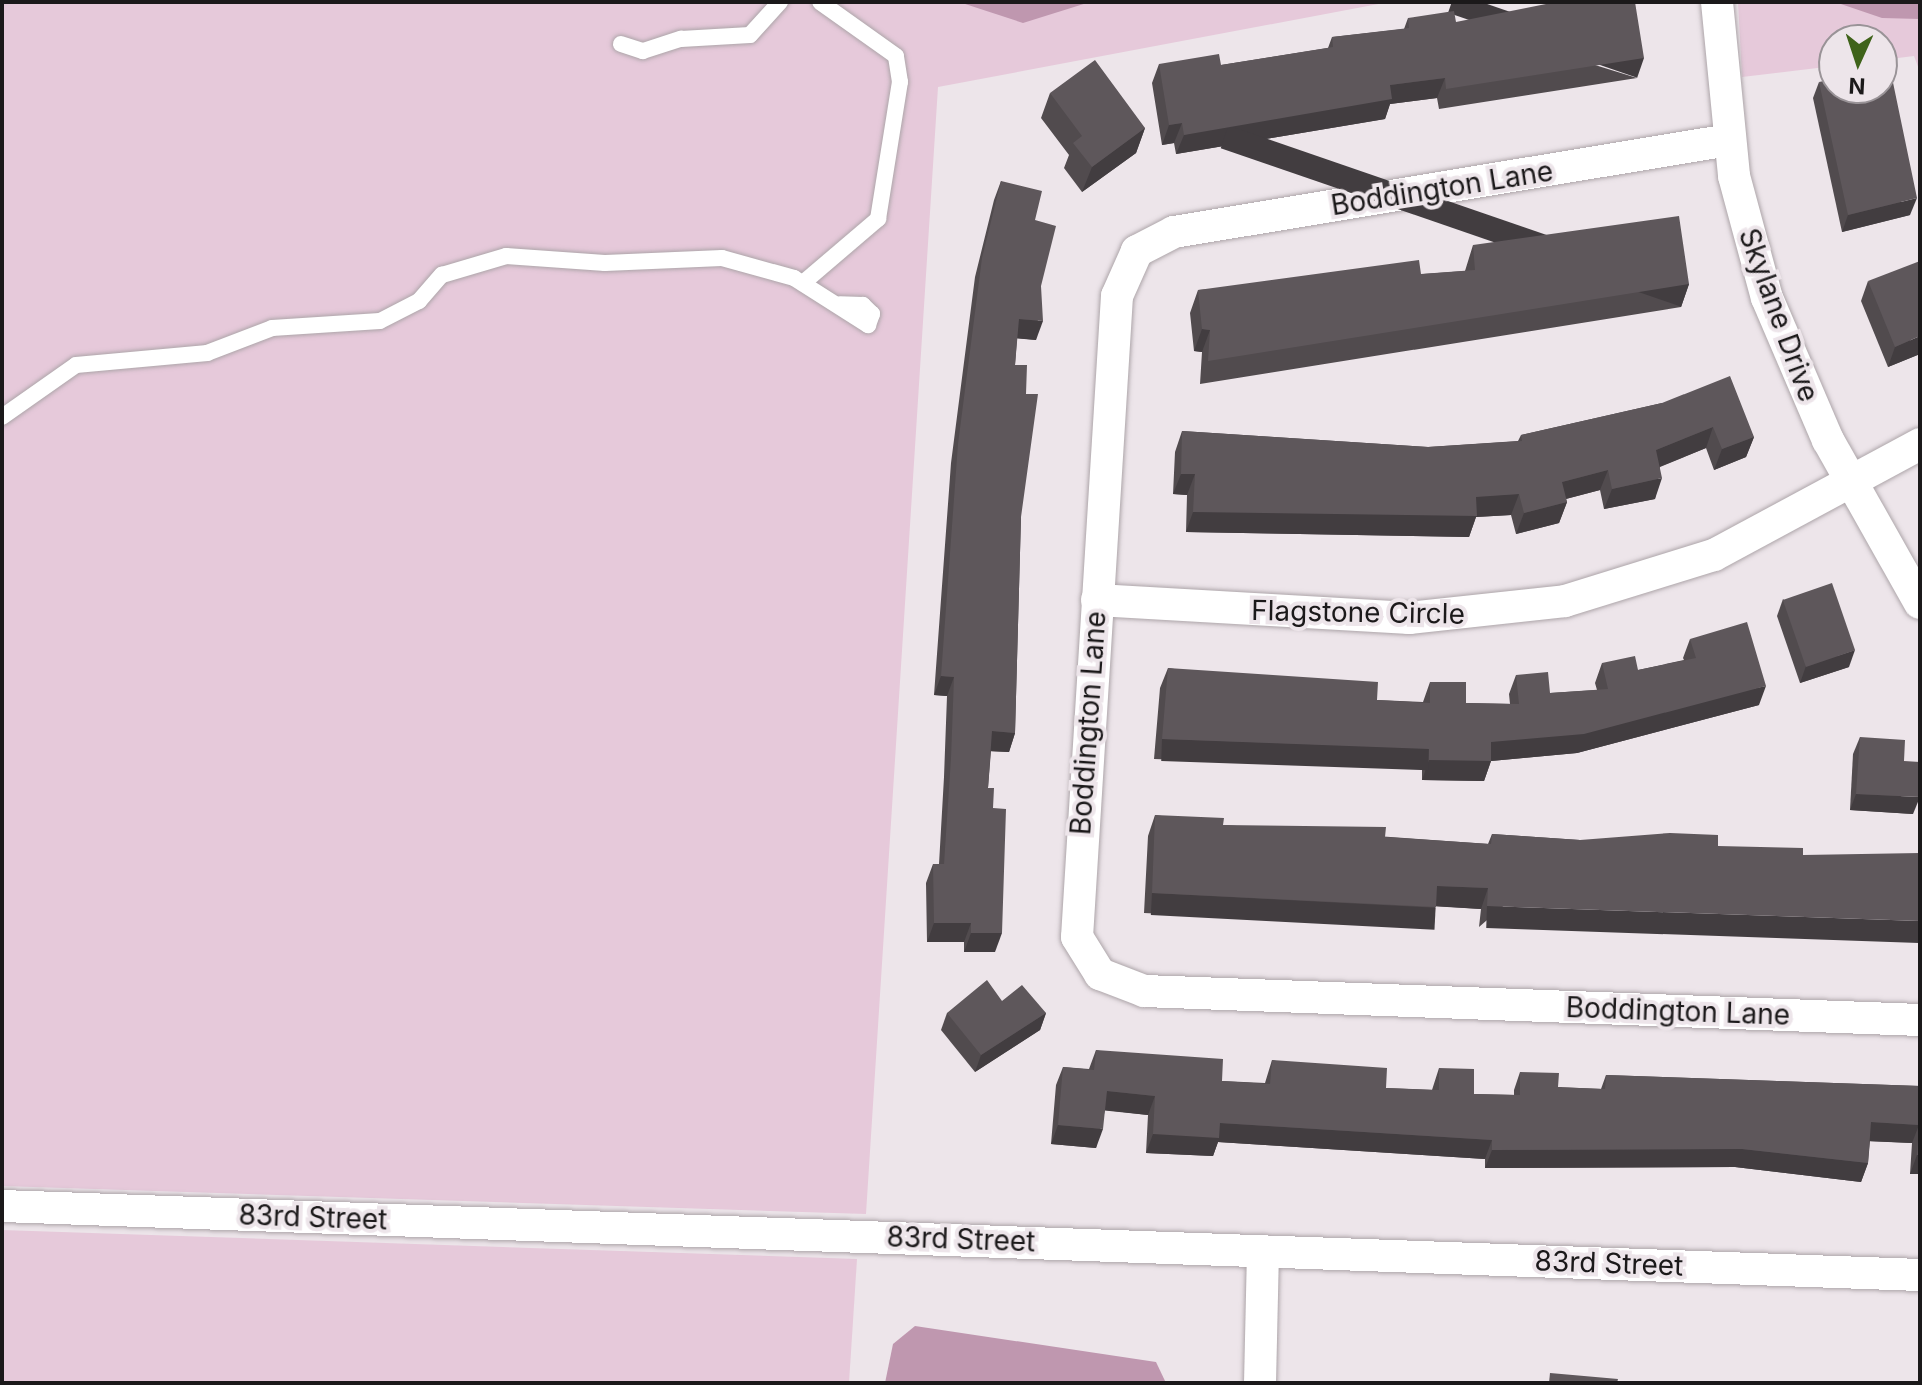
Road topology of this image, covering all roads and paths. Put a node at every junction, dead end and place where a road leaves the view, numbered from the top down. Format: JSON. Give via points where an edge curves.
{"nodes":[{"id":1,"x":780,"y":2,"type":"edge"},
{"id":2,"x":820,"y":2,"type":"edge"},
{"id":3,"x":1717,"y":2,"type":"edge"},
{"id":4,"x":621,"y":44,"type":"dead end"},
{"id":5,"x":1729,"y":140,"type":"junction"},
{"id":6,"x":803,"y":283,"type":"junction"},
{"id":7,"x":840,"y":304,"type":"dead end"},
{"id":8,"x":2,"y":417,"type":"edge"},
{"id":9,"x":1920,"y":444,"type":"edge"},
{"id":10,"x":1852,"y":484,"type":"junction"},
{"id":11,"x":1097,"y":600,"type":"junction"},
{"id":12,"x":1920,"y":603,"type":"edge"},
{"id":13,"x":1920,"y":1020,"type":"edge"},
{"id":14,"x":2,"y":1206,"type":"edge"},
{"id":15,"x":1263,"y":1251,"type":"junction"},
{"id":16,"x":1920,"y":1275,"type":"edge"},
{"id":17,"x":1260,"y":1383,"type":"edge"}],
"edges":[{"from":1,"to":4,"type":"lane","via":[[750,35],[681,39],[643,51]]},
{"from":2,"to":6,"type":"lane","via":[[896,56],[900,82],[878,219]]},
{"from":3,"to":5,"type":"street","name":"Skylane Drive"},
{"from":5,"to":10,"type":"street","name":"Skylane Drive","via":[[1767,298]]},
{"from":5,"to":11,"type":"street","name":"Boddington Lane","via":[[1174,232],[1137,251],[1117,296]]},
{"from":6,"to":7,"type":"lane"},
{"from":6,"to":8,"type":"lane","via":[[722,258],[605,263],[506,256],[442,275],[419,301],[380,321],[272,328],[207,353],[76,365]]},
{"from":9,"to":10,"type":"street","name":"Flagstone Circle"},
{"from":10,"to":11,"type":"street","name":"Flagstone Circle","via":[[1655,576],[1487,613],[1347,617]]},
{"from":10,"to":12,"type":"street","name":"Skylane Drive"},
{"from":11,"to":13,"type":"street","name":"Boddington Lane","via":[[1075,918],[1086,958],[1119,985]]},
{"from":14,"to":15,"type":"street","name":"83rd Street"},
{"from":15,"to":16,"type":"street","name":"83rd Street"},
{"from":15,"to":17,"type":"street"}]}
